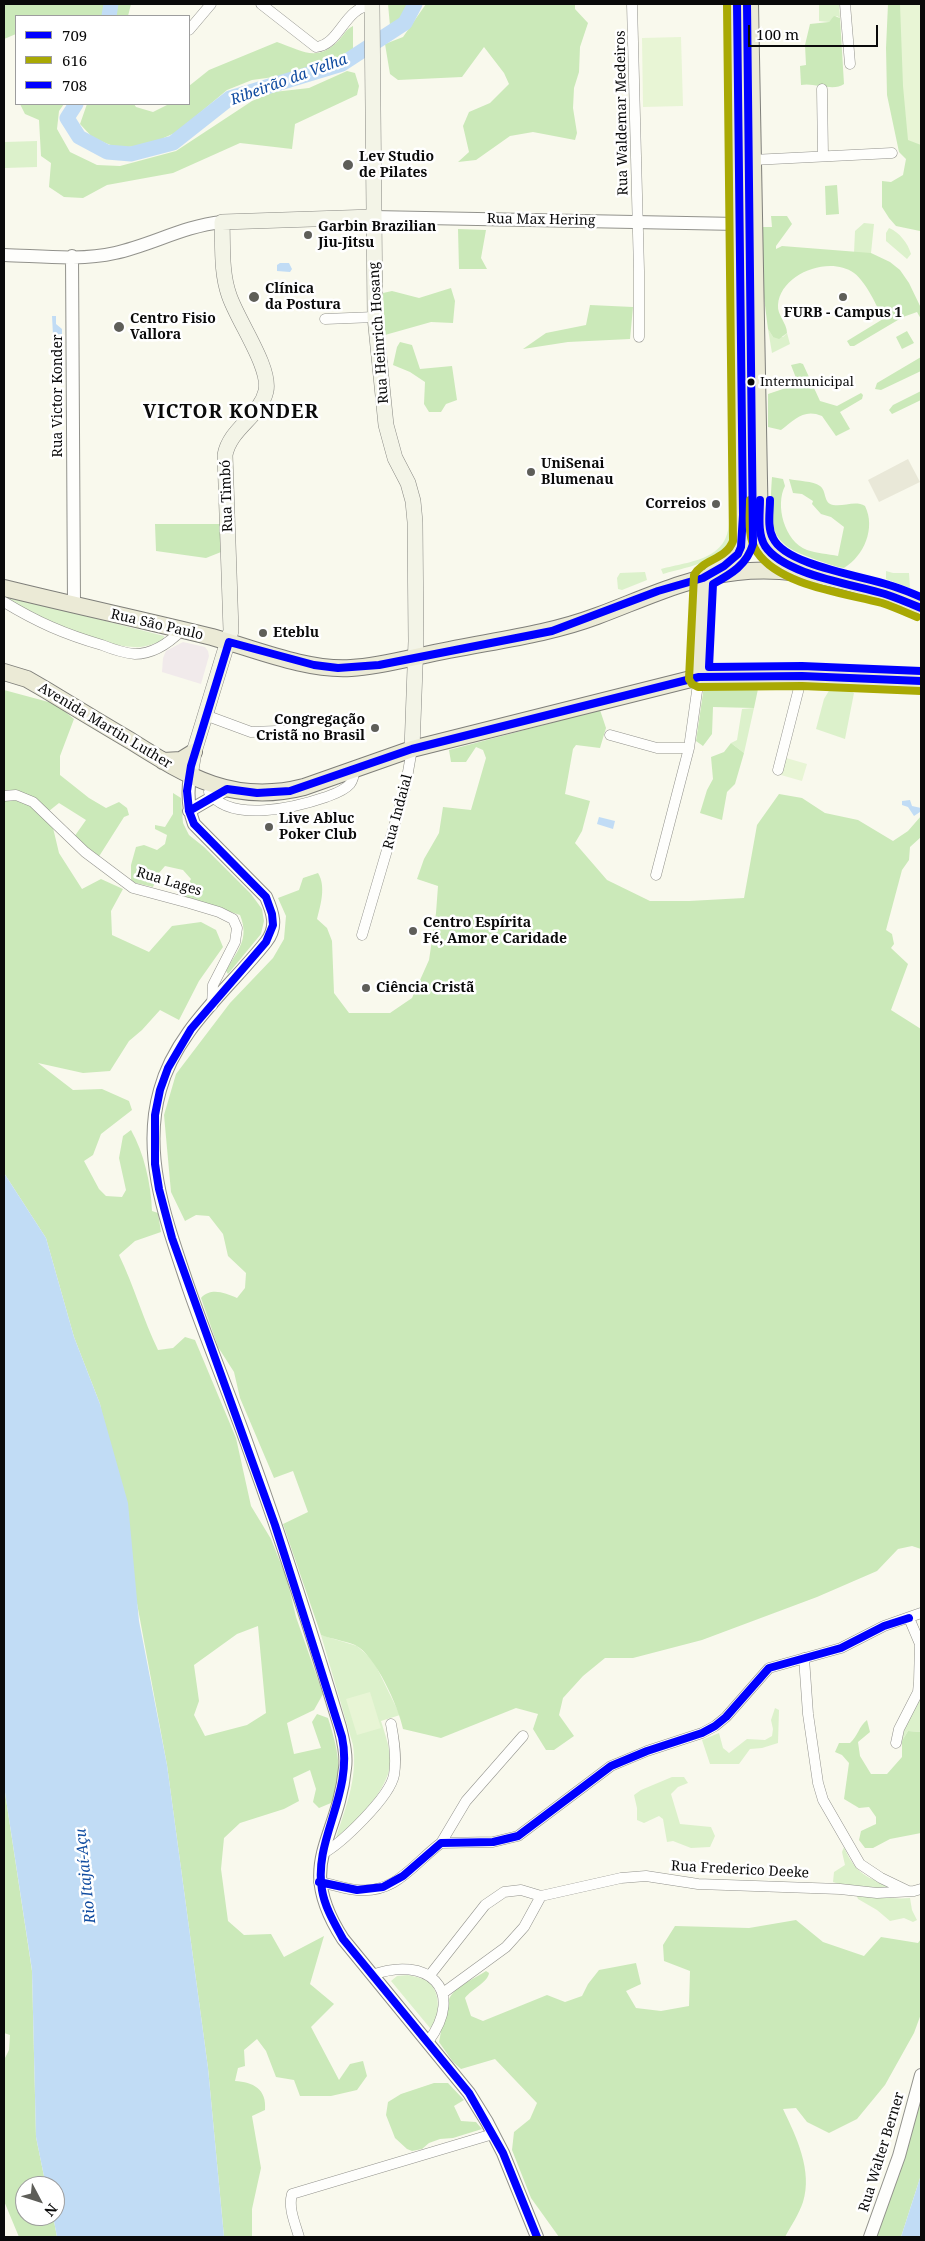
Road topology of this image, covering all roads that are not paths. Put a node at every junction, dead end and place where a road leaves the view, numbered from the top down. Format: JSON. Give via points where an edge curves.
{"nodes":[{"id":1,"x":211,"y":4,"type":"edge"},
{"id":2,"x":261,"y":4,"type":"edge"},
{"id":3,"x":372,"y":4,"type":"edge"},
{"id":4,"x":632,"y":4,"type":"edge"},
{"id":5,"x":737,"y":4,"type":"edge"},
{"id":6,"x":750,"y":4,"type":"edge"},
{"id":7,"x":844,"y":4,"type":"edge"},
{"id":8,"x":190,"y":29,"type":"edge"},
{"id":9,"x":850,"y":64,"type":"dead end"},
{"id":10,"x":822,"y":89,"type":"dead end"},
{"id":11,"x":892,"y":153,"type":"dead end"},
{"id":12,"x":823,"y":156,"type":"junction"},
{"id":13,"x":752,"y":160,"type":"junction"},
{"id":14,"x":373,"y":191,"type":"junction"},
{"id":15,"x":373,"y":217,"type":"junction"},
{"id":16,"x":343,"y":218,"type":"junction"},
{"id":17,"x":222,"y":222,"type":"junction"},
{"id":18,"x":638,"y":222,"type":"junction"},
{"id":19,"x":746,"y":224,"type":"junction"},
{"id":20,"x":4,"y":255,"type":"edge"},
{"id":21,"x":72,"y":256,"type":"junction"},
{"id":22,"x":375,"y":317,"type":"junction"},
{"id":23,"x":325,"y":319,"type":"dead end"},
{"id":24,"x":639,"y":336,"type":"dead end"},
{"id":25,"x":743,"y":543,"type":"junction"},
{"id":26,"x":764,"y":544,"type":"junction"},
{"id":27,"x":805,"y":572,"type":"junction"},
{"id":28,"x":703,"y":578,"type":"junction"},
{"id":29,"x":4,"y":588,"type":"edge"},
{"id":30,"x":4,"y":602,"type":"edge"},
{"id":31,"x":74,"y":605,"type":"junction"},
{"id":32,"x":921,"y":608,"type":"edge"},
{"id":33,"x":182,"y":630,"type":"junction"},
{"id":34,"x":212,"y":638,"type":"junction"},
{"id":35,"x":229,"y":642,"type":"junction"},
{"id":36,"x":416,"y":657,"type":"junction"},
{"id":37,"x":222,"y":664,"type":"junction"},
{"id":38,"x":4,"y":672,"type":"edge"},
{"id":39,"x":802,"y":676,"type":"junction"},
{"id":40,"x":699,"y":677,"type":"junction"},
{"id":41,"x":921,"y":682,"type":"edge"},
{"id":42,"x":206,"y":714,"type":"junction"},
{"id":43,"x":304,"y":730,"type":"dead end"},
{"id":44,"x":610,"y":735,"type":"dead end"},
{"id":45,"x":689,"y":748,"type":"junction"},
{"id":46,"x":412,"y":749,"type":"junction"},
{"id":47,"x":194,"y":752,"type":"junction"},
{"id":48,"x":163,"y":761,"type":"junction"},
{"id":49,"x":354,"y":770,"type":"junction"},
{"id":50,"x":778,"y":770,"type":"dead end"},
{"id":51,"x":190,"y":776,"type":"junction"},
{"id":52,"x":208,"y":789,"type":"junction"},
{"id":53,"x":4,"y":796,"type":"edge"},
{"id":54,"x":189,"y":810,"type":"junction"},
{"id":55,"x":656,"y":875,"type":"dead end"},
{"id":56,"x":362,"y":934,"type":"dead end"},
{"id":57,"x":212,"y":1006,"type":"junction"},
{"id":58,"x":921,"y":1613,"type":"edge"},
{"id":59,"x":909,"y":1618,"type":"junction"},
{"id":60,"x":804,"y":1658,"type":"junction"},
{"id":61,"x":391,"y":1724,"type":"dead end"},
{"id":62,"x":523,"y":1736,"type":"dead end"},
{"id":63,"x":896,"y":1743,"type":"dead end"},
{"id":64,"x":441,"y":1842,"type":"junction"},
{"id":65,"x":322,"y":1854,"type":"junction"},
{"id":66,"x":319,"y":1882,"type":"junction"},
{"id":67,"x":921,"y":1889,"type":"edge"},
{"id":68,"x":909,"y":1892,"type":"junction"},
{"id":69,"x":542,"y":1896,"type":"junction"},
{"id":70,"x":372,"y":1974,"type":"junction"},
{"id":71,"x":430,"y":1975,"type":"junction"},
{"id":72,"x":443,"y":1994,"type":"junction"},
{"id":73,"x":428,"y":2042,"type":"junction"},
{"id":74,"x":921,"y":2075,"type":"edge"},
{"id":75,"x":494,"y":2134,"type":"junction"},
{"id":76,"x":299,"y":2237,"type":"edge"},
{"id":77,"x":537,"y":2237,"type":"edge"},
{"id":78,"x":870,"y":2237,"type":"edge"}],
"edges":[{"from":1,"to":8,"type":"street"},
{"from":2,"to":3,"type":"street","via":[[316,47],[330,41],[357,8]]},
{"from":3,"to":14,"type":"main road","name":"Rua Heinrich Hosang"},
{"from":4,"to":18,"type":"street","name":"Rua Waldemar Medeiros"},
{"from":5,"to":19,"type":"main road"},
{"from":6,"to":13,"type":"main road"},
{"from":7,"to":9,"type":"street"},
{"from":10,"to":12,"type":"street"},
{"from":11,"to":12,"type":"street"},
{"from":12,"to":13,"type":"street"},
{"from":13,"to":19,"type":"main road"},
{"from":14,"to":15,"type":"main road","name":"Rua Heinrich Hosang"},
{"from":14,"to":16,"type":"main road","via":[[360,208]]},
{"from":15,"to":16,"type":"main road","name":"Rua Max Hering"},
{"from":15,"to":18,"type":"street","name":"Rua Max Hering"},
{"from":15,"to":22,"type":"main road","name":"Rua Heinrich Hosang"},
{"from":16,"to":17,"type":"main road","name":"Rua Max Hering"},
{"from":17,"to":21,"type":"street","name":"Rua Max Hering","via":[[184,230],[117,253]]},
{"from":17,"to":35,"type":"main road","name":"Rua Timbó","via":[[228,294],[264,367],[266,378],[266,391],[259,406],[229,440],[225,455],[231,613]]},
{"from":18,"to":19,"type":"street","name":"Rua Max Hering"},
{"from":18,"to":24,"type":"street","name":"Rua Waldemar Medeiros"},
{"from":19,"to":25,"type":"main road"},
{"from":19,"to":26,"type":"main road","via":[[760,533]]},
{"from":20,"to":21,"type":"street"},
{"from":21,"to":31,"type":"street","name":"Rua Victor Konder"},
{"from":22,"to":23,"type":"street"},
{"from":22,"to":36,"type":"main road","name":"Rua Heinrich Hosang","via":[[389,441],[414,501]]},
{"from":25,"to":26,"type":"main road","via":[[752,549]]},
{"from":25,"to":28,"type":"main road","via":[[733,559]]},
{"from":26,"to":27,"type":"main road","via":[[780,560]]},
{"from":27,"to":28,"type":"main road","name":"Rua São Paulo","via":[[736,572]]},
{"from":27,"to":32,"type":"main road","name":"Rua São Paulo"},
{"from":28,"to":36,"type":"main road","name":"Rua São Paulo","via":[[552,631]]},
{"from":28,"to":40,"type":"main road"},
{"from":29,"to":31,"type":"main road","name":"Rua São Paulo"},
{"from":30,"to":33,"type":"street","via":[[42,625],[136,654],[167,644]]},
{"from":31,"to":33,"type":"main road","name":"Rua São Paulo"},
{"from":33,"to":34,"type":"main road","name":"Rua São Paulo"},
{"from":34,"to":35,"type":"main road","name":"Rua São Paulo"},
{"from":34,"to":37,"type":"main road"},
{"from":35,"to":36,"type":"main road","name":"Rua São Paulo","via":[[314,665],[338,668],[379,665]]},
{"from":35,"to":37,"type":"main road","name":"Rua Timbó"},
{"from":36,"to":46,"type":"main road","name":"Rua Indaial"},
{"from":37,"to":42,"type":"main road","name":"Rua Timbó"},
{"from":38,"to":48,"type":"main road","name":"Avenida Martin Luther","via":[[46,690]]},
{"from":39,"to":40,"type":"main road","name":"Avenida Martin Luther"},
{"from":39,"to":41,"type":"main road","name":"Avenida Martin Luther"},
{"from":39,"to":50,"type":"street"},
{"from":40,"to":45,"type":"street"},
{"from":40,"to":46,"type":"main road","name":"Avenida Martin Luther"},
{"from":42,"to":43,"type":"street","via":[[251,732]]},
{"from":42,"to":47,"type":"main road","name":"Rua Timbó"},
{"from":44,"to":45,"type":"street","via":[[657,748]]},
{"from":45,"to":55,"type":"street"},
{"from":46,"to":49,"type":"main road","name":"Avenida Martin Luther"},
{"from":46,"to":56,"type":"street","name":"Rua Indaial","via":[[405,789]]},
{"from":47,"to":48,"type":"main road","via":[[181,760]]},
{"from":47,"to":51,"type":"main road","name":"Rua Timbó"},
{"from":48,"to":51,"type":"main road","name":"Avenida Martin Luther"},
{"from":49,"to":52,"type":"main road","name":"Avenida Martin Luther","via":[[290,791]]},
{"from":49,"to":52,"type":"street","name":"Avenida Martin Luther","via":[[352,780],[344,789],[281,809],[234,808]]},
{"from":51,"to":52,"type":"main road","name":"Avenida Martin Luther"},
{"from":51,"to":54,"type":"street","via":[[187,791]]},
{"from":52,"to":54,"type":"street"},
{"from":53,"to":57,"type":"street","name":"Rua Lages","via":[[16,795],[33,802],[85,852],[133,888],[219,912],[233,919],[237,928],[235,942],[213,985]]},
{"from":54,"to":57,"type":"street","via":[[194,824],[266,897],[274,923],[272,935]]},
{"from":57,"to":65,"type":"street","via":[[186,1034],[160,1087],[155,1114],[155,1167],[159,1192],[179,1258],[261,1483],[340,1727],[346,1767]]},
{"from":58,"to":59,"type":"street"},
{"from":59,"to":60,"type":"street","via":[[884,1626],[841,1648]]},
{"from":59,"to":63,"type":"street","via":[[920,1644],[920,1682],[898,1729]]},
{"from":60,"to":64,"type":"street","via":[[769,1668],[726,1716],[702,1733],[611,1766],[518,1836],[493,1842]]},
{"from":60,"to":68,"type":"street","via":[[808,1714],[823,1800],[860,1864]]},
{"from":61,"to":65,"type":"street","via":[[394,1777],[368,1814],[334,1848]]},
{"from":62,"to":64,"type":"street","via":[[466,1801]]},
{"from":64,"to":66,"type":"street","via":[[390,1886],[368,1891]]},
{"from":65,"to":66,"type":"street"},
{"from":66,"to":70,"type":"street","via":[[331,1921]]},
{"from":67,"to":68,"type":"street","name":"Rua Frederico Deeke"},
{"from":68,"to":69,"type":"street","name":"Rua Frederico Deeke","via":[[698,1884],[646,1876],[621,1878]]},
{"from":69,"to":71,"type":"street","via":[[521,1890],[504,1892],[492,1900]]},
{"from":69,"to":72,"type":"street","via":[[524,1927],[506,1947]]},
{"from":70,"to":71,"type":"street","via":[[387,1969]]},
{"from":70,"to":73,"type":"street"},
{"from":71,"to":72,"type":"street"},
{"from":72,"to":73,"type":"street","via":[[439,2028]]},
{"from":73,"to":75,"type":"street","via":[[469,2093]]},
{"from":74,"to":78,"type":"street","name":"Rua Walter Berner","via":[[899,2156]]},
{"from":75,"to":76,"type":"street","via":[[292,2194],[291,2210]]},
{"from":75,"to":77,"type":"street"}]}
